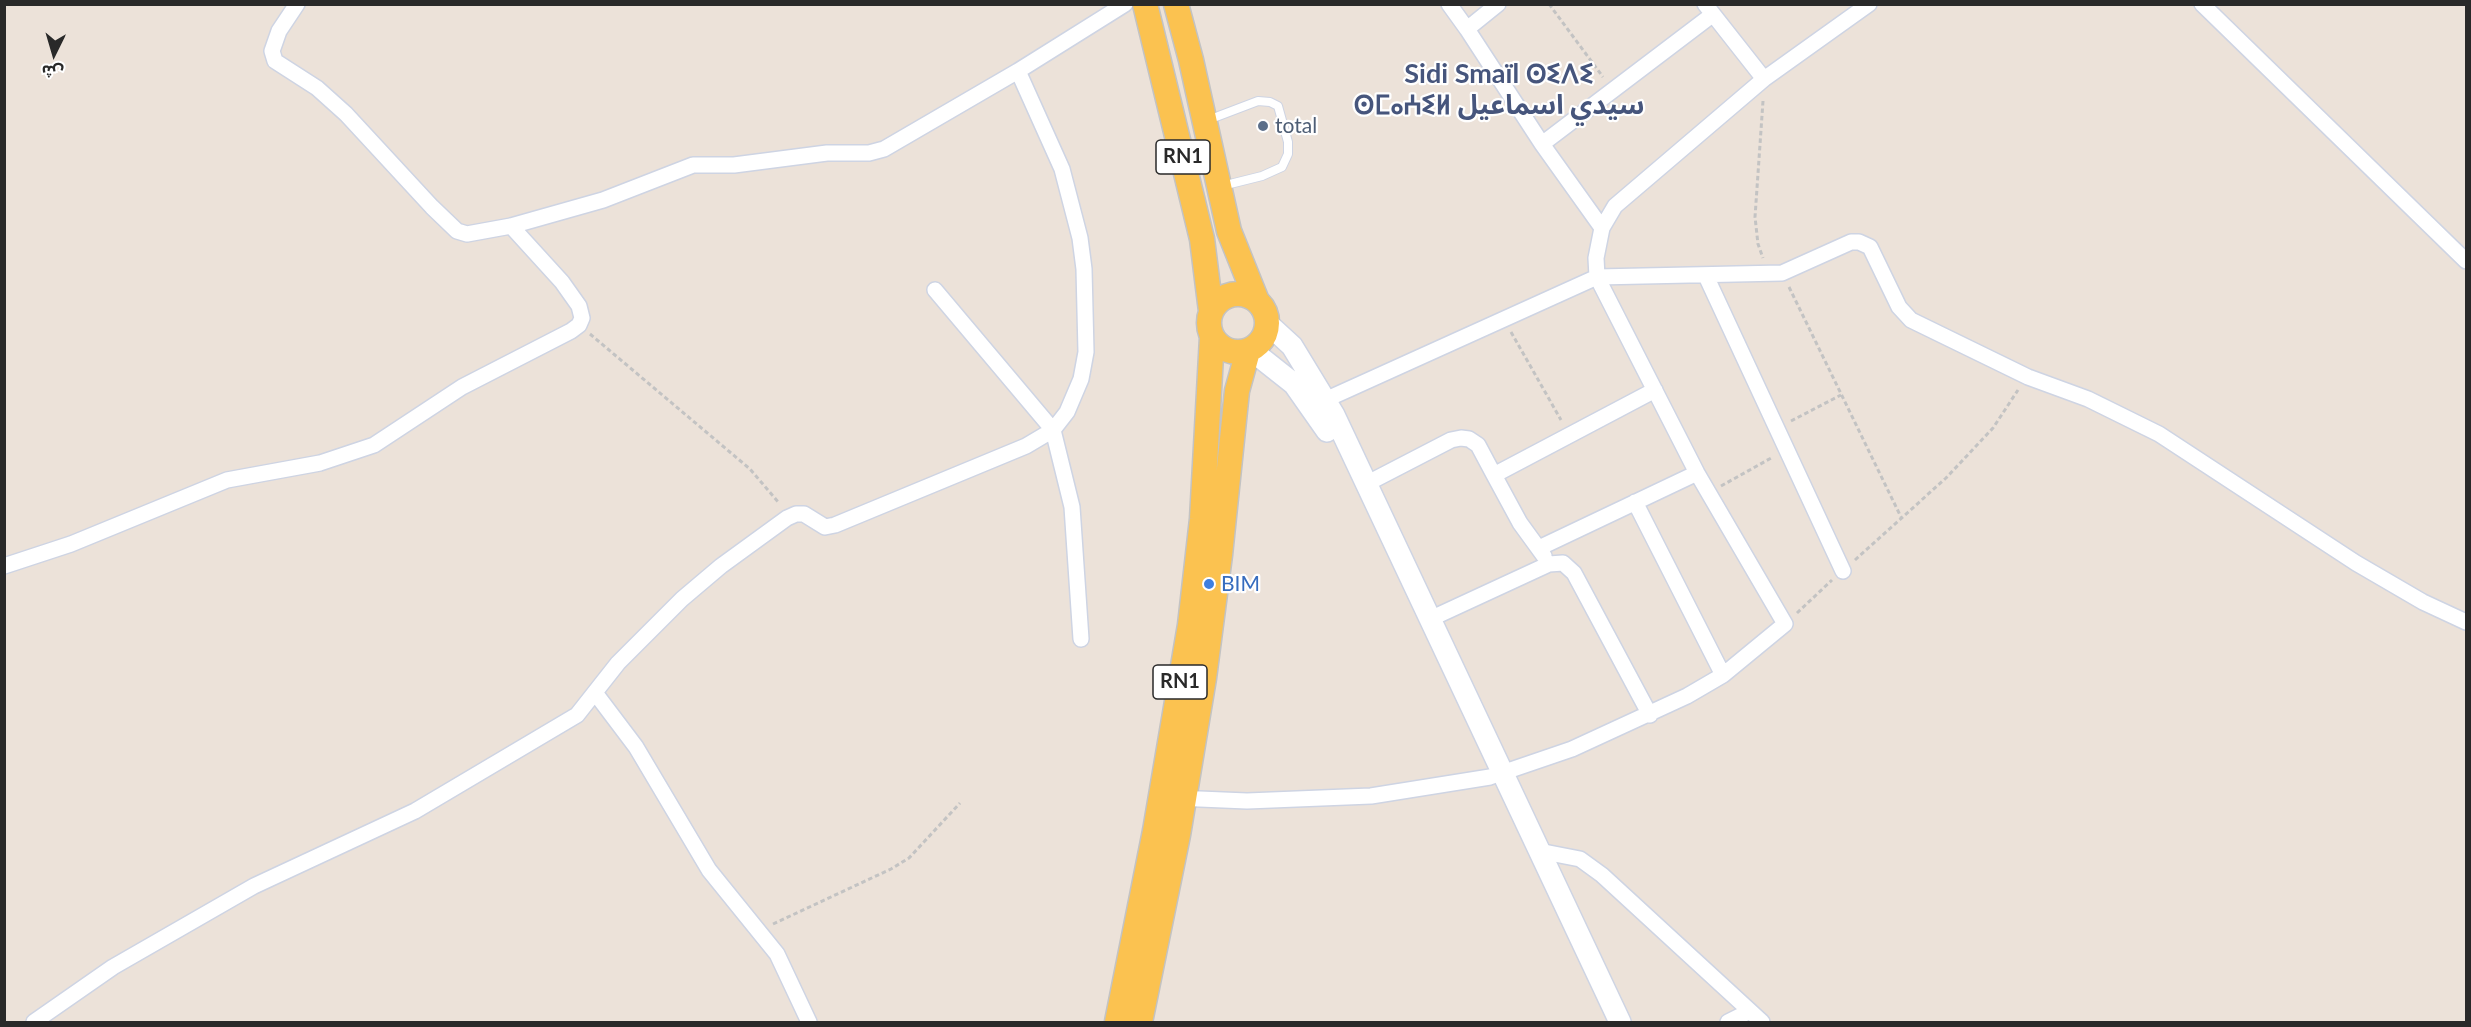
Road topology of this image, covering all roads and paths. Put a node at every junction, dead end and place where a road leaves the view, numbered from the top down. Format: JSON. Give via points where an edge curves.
{"nodes":[{"id":1,"x":297,"y":4,"type":"edge"},
{"id":2,"x":1125,"y":4,"type":"edge"},
{"id":3,"x":1145,"y":4,"type":"edge"},
{"id":4,"x":1176,"y":4,"type":"edge"},
{"id":5,"x":1449,"y":4,"type":"edge"},
{"id":6,"x":1498,"y":4,"type":"edge"},
{"id":7,"x":1549,"y":4,"type":"edge"},
{"id":8,"x":1869,"y":4,"type":"edge"},
{"id":9,"x":2202,"y":4,"type":"edge"},
{"id":10,"x":1708,"y":10,"type":"edge"},
{"id":11,"x":1467,"y":29,"type":"junction"},
{"id":12,"x":1018,"y":71,"type":"junction"},
{"id":13,"x":1764,"y":79,"type":"junction"},
{"id":14,"x":1613,"y":90,"type":"junction"},
{"id":15,"x":1205,"y":121,"type":"junction"},
{"id":16,"x":1542,"y":144,"type":"junction"},
{"id":17,"x":1218,"y":187,"type":"junction"},
{"id":18,"x":511,"y":226,"type":"junction"},
{"id":19,"x":1602,"y":228,"type":"junction"},
{"id":20,"x":2466,"y":261,"type":"edge"},
{"id":21,"x":1782,"y":273,"type":"junction"},
{"id":22,"x":1706,"y":276,"type":"junction"},
{"id":23,"x":1597,"y":277,"type":"junction"},
{"id":24,"x":935,"y":290,"type":"dead end"},
{"id":25,"x":1257,"y":300,"type":"junction"},
{"id":26,"x":1211,"y":311,"type":"junction"},
{"id":27,"x":1504,"y":319,"type":"junction"},
{"id":28,"x":579,"y":324,"type":"junction"},
{"id":29,"x":1268,"y":324,"type":"junction"},
{"id":30,"x":1212,"y":337,"type":"junction"},
{"id":31,"x":1249,"y":350,"type":"junction"},
{"id":32,"x":2028,"y":377,"type":"junction"},
{"id":33,"x":1655,"y":390,"type":"junction"},
{"id":34,"x":1841,"y":395,"type":"junction"},
{"id":35,"x":1325,"y":400,"type":"junction"},
{"id":36,"x":1776,"y":428,"type":"junction"},
{"id":37,"x":1053,"y":430,"type":"junction"},
{"id":38,"x":1569,"y":435,"type":"junction"},
{"id":39,"x":1785,"y":450,"type":"junction"},
{"id":40,"x":1697,"y":473,"type":"junction"},
{"id":41,"x":1494,"y":475,"type":"junction"},
{"id":42,"x":1366,"y":484,"type":"junction"},
{"id":43,"x":1709,"y":493,"type":"junction"},
{"id":44,"x":1635,"y":502,"type":"junction"},
{"id":45,"x":1901,"y":517,"type":"junction"},
{"id":46,"x":787,"y":518,"type":"junction"},
{"id":47,"x":1539,"y":548,"type":"junction"},
{"id":48,"x":1549,"y":564,"type":"junction"},
{"id":49,"x":4,"y":566,"type":"edge"},
{"id":50,"x":1843,"y":571,"type":"junction"},
{"id":51,"x":1430,"y":619,"type":"junction"},
{"id":52,"x":2466,"y":622,"type":"edge"},
{"id":53,"x":1785,"y":624,"type":"junction"},
{"id":54,"x":1081,"y":639,"type":"dead end"},
{"id":55,"x":1723,"y":675,"type":"junction"},
{"id":56,"x":596,"y":693,"type":"junction"},
{"id":57,"x":1650,"y":715,"type":"junction"},
{"id":58,"x":1496,"y":775,"type":"junction"},
{"id":59,"x":1160,"y":797,"type":"junction"},
{"id":60,"x":1184,"y":798,"type":"junction"},
{"id":61,"x":960,"y":803,"type":"dead end"},
{"id":62,"x":1539,"y":851,"type":"junction"},
{"id":63,"x":759,"y":930,"type":"junction"},
{"id":64,"x":1750,"y":1011,"type":"junction"},
{"id":65,"x":34,"y":1023,"type":"edge"},
{"id":66,"x":809,"y":1023,"type":"edge"},
{"id":67,"x":1117,"y":1023,"type":"edge"},
{"id":68,"x":1140,"y":1023,"type":"edge"},
{"id":69,"x":1606,"y":1023,"type":"edge"},
{"id":70,"x":1620,"y":1023,"type":"edge"},
{"id":71,"x":1728,"y":1023,"type":"edge"},
{"id":72,"x":1762,"y":1023,"type":"edge"}],
"edges":[{"from":1,"to":18,"type":"street","via":[[279,31],[272,51],[275,61],[346,114],[457,231],[467,234]]},
{"from":2,"to":12,"type":"street"},
{"from":3,"to":26,"type":"main road","number":"RN1","via":[[1202,239]]},
{"from":4,"to":15,"type":"main road","number":"RN1"},
{"from":5,"to":11,"type":"street"},
{"from":6,"to":11,"type":"street"},
{"from":7,"to":14,"type":"path"},
{"from":8,"to":13,"type":"street"},
{"from":9,"to":20,"type":"street"},
{"from":10,"to":13,"type":"street"},
{"from":10,"to":14,"type":"street"},
{"from":11,"to":16,"type":"street"},
{"from":12,"to":18,"type":"street","via":[[884,149],[734,165],[693,165],[603,200]]},
{"from":12,"to":37,"type":"street","via":[[1062,169],[1084,269],[1086,352],[1081,379],[1067,412]]},
{"from":13,"to":19,"type":"street","via":[[1615,206]]},
{"from":13,"to":21,"type":"path","via":[[1755,217],[1762,256]]},
{"from":14,"to":16,"type":"street"},
{"from":15,"to":17,"type":"main road","number":"RN1"},
{"from":15,"to":17,"type":"lane","via":[[1258,101],[1270,102],[1278,106],[1288,142],[1282,167]]},
{"from":16,"to":19,"type":"street"},
{"from":17,"to":25,"type":"main road","number":"RN1","via":[[1235,246]]},
{"from":18,"to":28,"type":"street","via":[[579,306]]},
{"from":19,"to":23,"type":"street"},
{"from":21,"to":22,"type":"street"},
{"from":21,"to":32,"type":"street","via":[[1851,242],[1865,243],[1899,307],[1911,320]]},
{"from":21,"to":34,"type":"path"},
{"from":22,"to":23,"type":"street"},
{"from":22,"to":36,"type":"street"},
{"from":23,"to":27,"type":"street"},
{"from":23,"to":33,"type":"street"},
{"from":24,"to":37,"type":"street"},
{"from":25,"to":26,"type":"main road","via":[[1232,295],[1223,298]]},
{"from":25,"to":29,"type":"main road","number":"RN1"},
{"from":26,"to":30,"type":"main road","number":"RN1"},
{"from":27,"to":35,"type":"street"},
{"from":27,"to":38,"type":"path"},
{"from":28,"to":46,"type":"path","via":[[750,469],[776,496]]},
{"from":28,"to":49,"type":"street","via":[[462,387],[374,445],[320,463],[226,480],[71,544]]},
{"from":29,"to":31,"type":"main road","number":"RN1","via":[[1263,339]]},
{"from":29,"to":35,"type":"street","via":[[1292,346]]},
{"from":30,"to":31,"type":"main road","via":[[1231,352]]},
{"from":30,"to":59,"type":"main road","number":"RN1","via":[[1197,572]]},
{"from":31,"to":58,"type":"street","via":[[1294,384],[1319,416]]},
{"from":31,"to":60,"type":"main road","number":"RN1","via":[[1237,391],[1220,555]]},
{"from":32,"to":45,"type":"path","via":[[1993,428],[1946,478]]},
{"from":32,"to":52,"type":"street","via":[[2088,399],[2159,434],[2356,563]]},
{"from":33,"to":38,"type":"street"},
{"from":33,"to":40,"type":"street"},
{"from":34,"to":36,"type":"path"},
{"from":34,"to":45,"type":"path"},
{"from":35,"to":42,"type":"street"},
{"from":36,"to":39,"type":"street"},
{"from":37,"to":46,"type":"street","via":[[1026,446],[835,525],[825,526],[804,514]]},
{"from":37,"to":54,"type":"street","via":[[1072,507]]},
{"from":38,"to":41,"type":"street"},
{"from":39,"to":43,"type":"path"},
{"from":39,"to":50,"type":"street"},
{"from":40,"to":43,"type":"street"},
{"from":40,"to":44,"type":"street"},
{"from":41,"to":42,"type":"street","via":[[1478,445],[1461,438]]},
{"from":41,"to":47,"type":"street","via":[[1520,523]]},
{"from":42,"to":51,"type":"street"},
{"from":43,"to":53,"type":"street"},
{"from":44,"to":47,"type":"street"},
{"from":44,"to":55,"type":"street"},
{"from":45,"to":50,"type":"path"},
{"from":46,"to":56,"type":"street","via":[[682,599],[618,663]]},
{"from":47,"to":48,"type":"street"},
{"from":48,"to":51,"type":"street"},
{"from":48,"to":57,"type":"street","via":[[1563,563],[1574,573]]},
{"from":50,"to":53,"type":"path"},
{"from":51,"to":58,"type":"street"},
{"from":53,"to":55,"type":"street"},
{"from":55,"to":57,"type":"street"},
{"from":56,"to":63,"type":"street","via":[[636,747],[709,870]]},
{"from":56,"to":65,"type":"street","via":[[577,715],[498,763],[415,811],[254,886],[113,967]]},
{"from":57,"to":58,"type":"street","via":[[1572,749]]},
{"from":58,"to":60,"type":"street","via":[[1371,796],[1247,801]]},
{"from":58,"to":62,"type":"street"},
{"from":58,"to":69,"type":"street"},
{"from":59,"to":60,"type":"street"},
{"from":59,"to":67,"type":"main road","number":"RN1"},
{"from":60,"to":68,"type":"main road","number":"RN1"},
{"from":61,"to":63,"type":"path","via":[[909,858]]},
{"from":62,"to":64,"type":"street","via":[[1580,859],[1602,875]]},
{"from":62,"to":70,"type":"street"},
{"from":63,"to":66,"type":"street","via":[[777,954]]},
{"from":64,"to":71,"type":"street"},
{"from":64,"to":72,"type":"street"}]}
